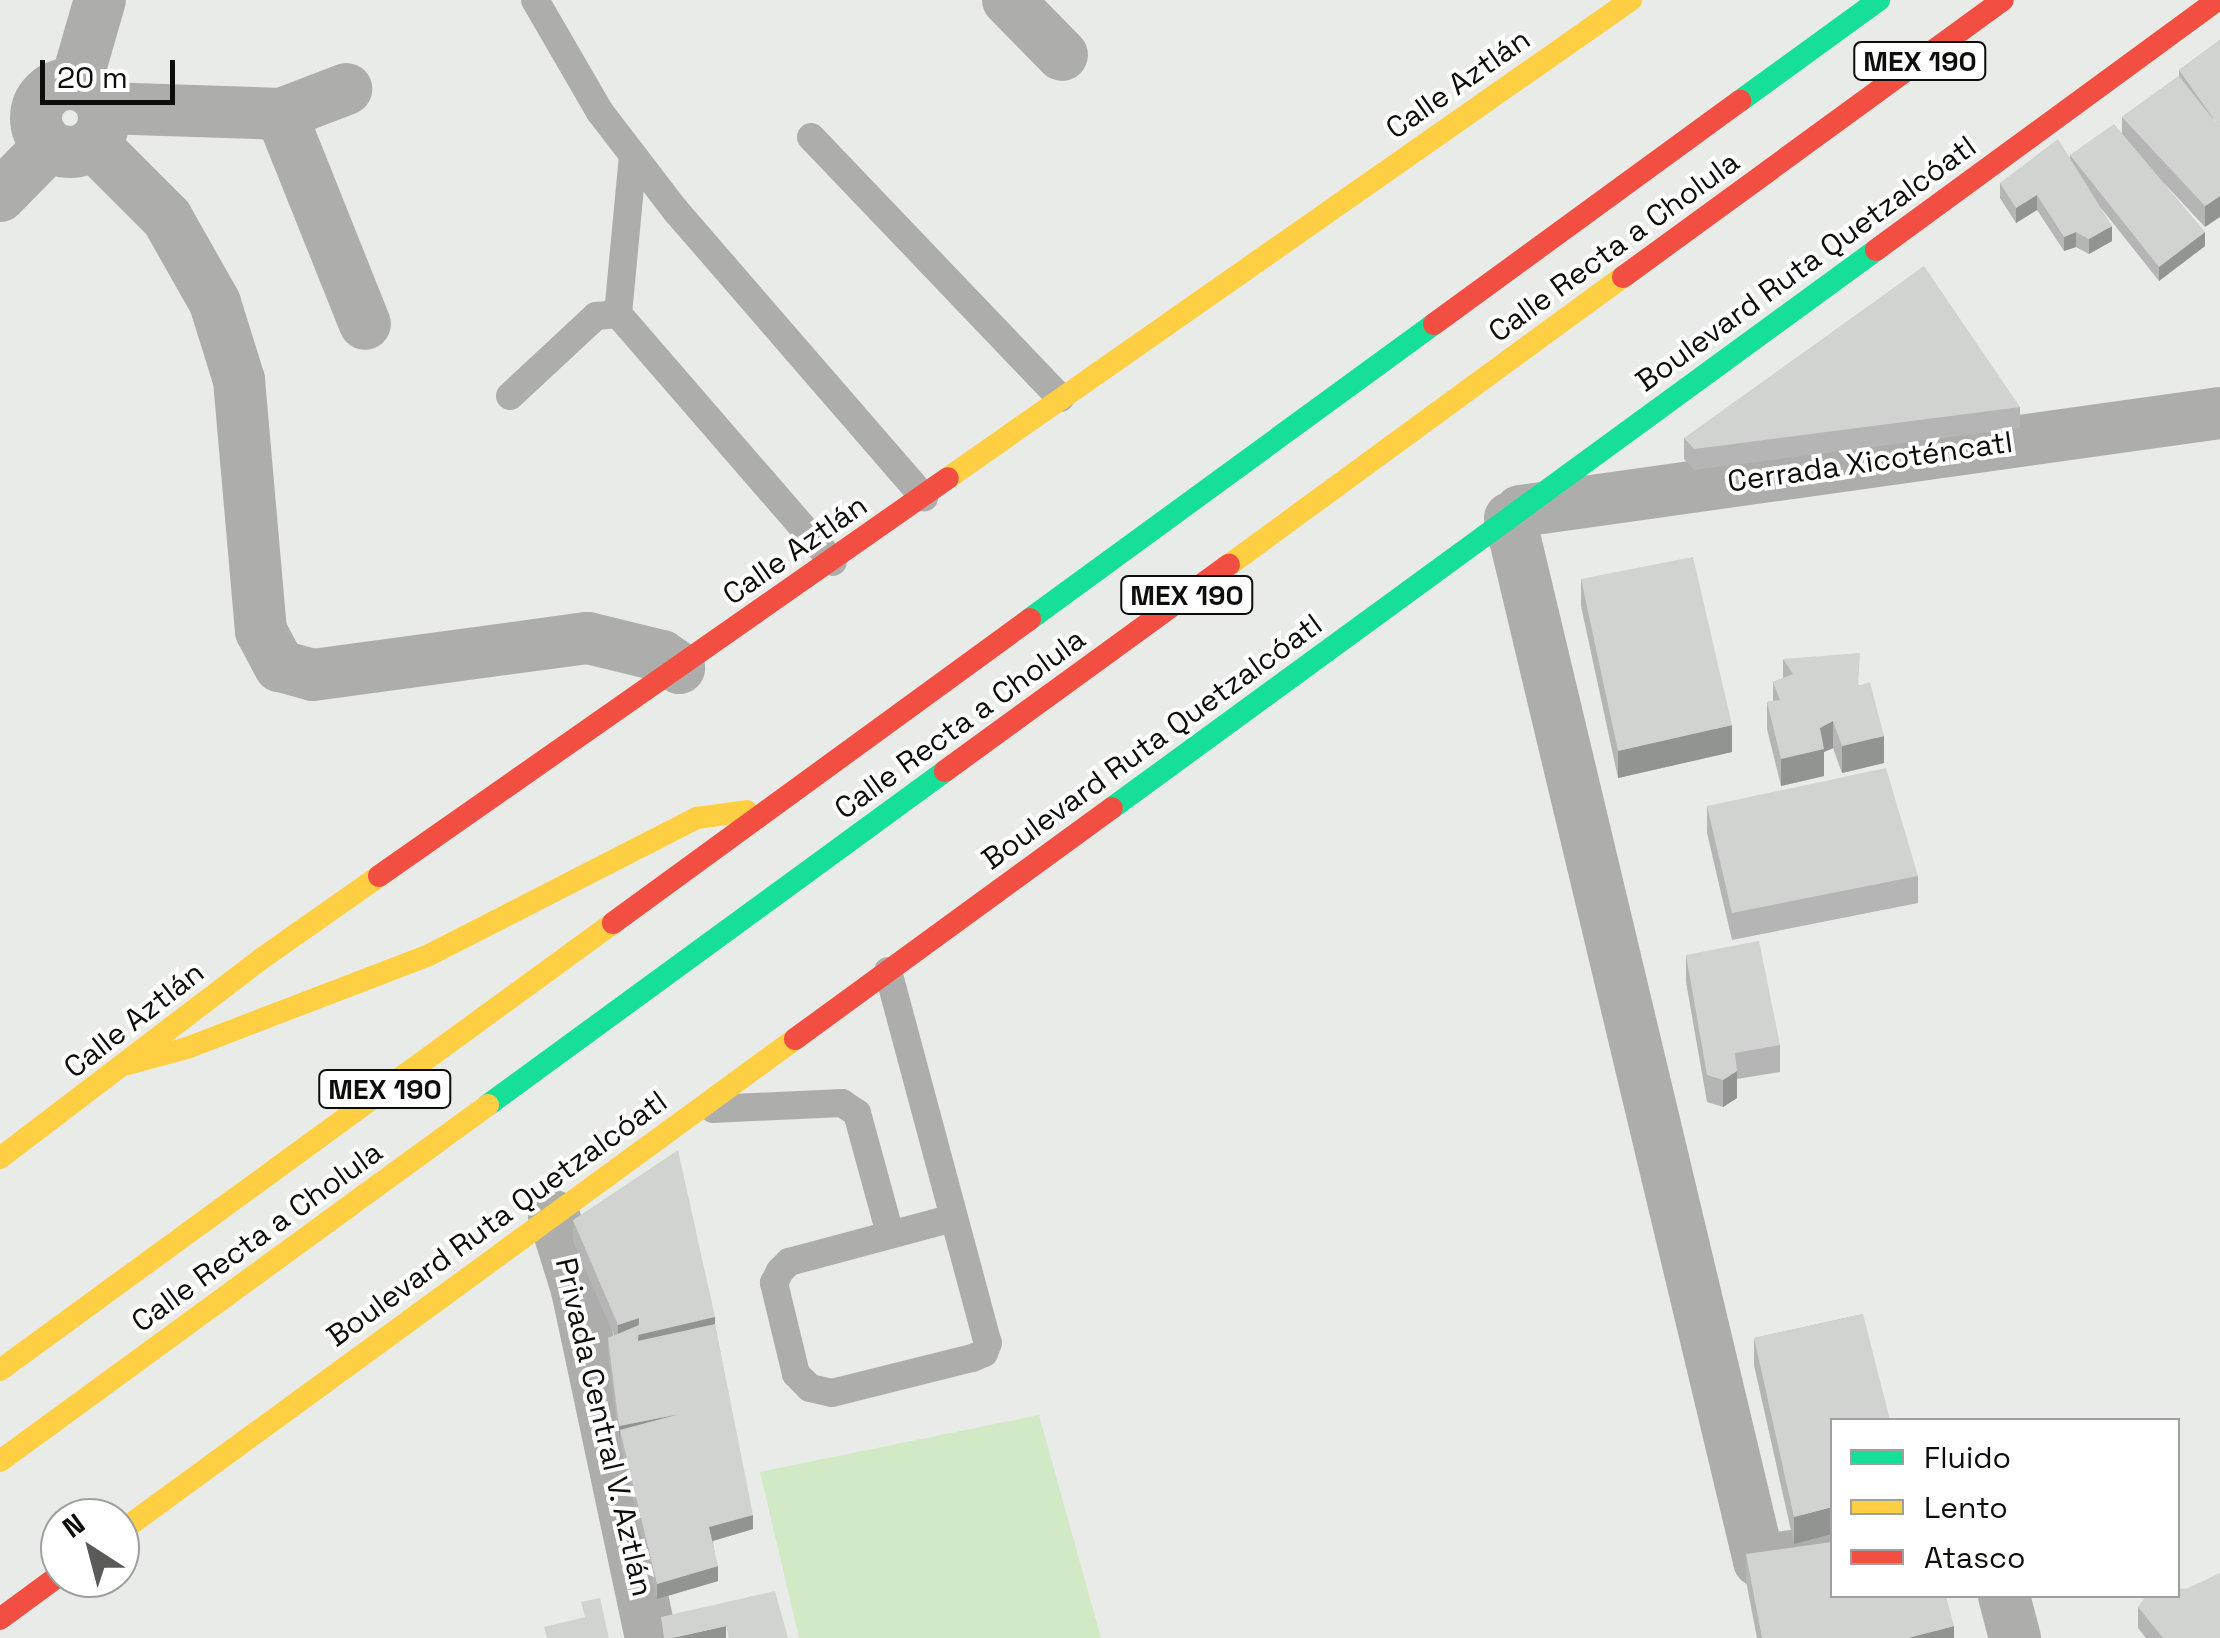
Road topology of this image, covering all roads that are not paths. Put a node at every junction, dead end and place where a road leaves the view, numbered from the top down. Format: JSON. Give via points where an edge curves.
{"nodes":[{"id":1,"x":100,"y":0,"type":"edge"},
{"id":2,"x":535,"y":0,"type":"edge"},
{"id":3,"x":1008,"y":0,"type":"edge"},
{"id":4,"x":1631,"y":0,"type":"edge"},
{"id":5,"x":1879,"y":0,"type":"edge"},
{"id":6,"x":2003,"y":0,"type":"edge"},
{"id":7,"x":2218,"y":0,"type":"edge"},
{"id":8,"x":1062,"y":54,"type":"dead end"},
{"id":9,"x":346,"y":88,"type":"dead end"},
{"id":10,"x":281,"y":114,"type":"junction"},
{"id":11,"x":81,"y":120,"type":"junction"},
{"id":12,"x":810,"y":136,"type":"dead end"},
{"id":13,"x":633,"y":156,"type":"junction"},
{"id":14,"x":0,"y":196,"type":"edge"},
{"id":15,"x":618,"y":314,"type":"junction"},
{"id":16,"x":365,"y":324,"type":"dead end"},
{"id":17,"x":510,"y":396,"type":"dead end"},
{"id":18,"x":1060,"y":398,"type":"junction"},
{"id":19,"x":2220,"y":413,"type":"edge"},
{"id":20,"x":924,"y":497,"type":"junction"},
{"id":21,"x":1515,"y":515,"type":"junction"},
{"id":22,"x":833,"y":562,"type":"junction"},
{"id":23,"x":679,"y":668,"type":"junction"},
{"id":24,"x":770,"y":808,"type":"junction"},
{"id":25,"x":888,"y":971,"type":"junction"},
{"id":26,"x":128,"y":1064,"type":"junction"},
{"id":27,"x":699,"y":1109,"type":"junction"},
{"id":28,"x":0,"y":1158,"type":"edge"},
{"id":29,"x":554,"y":1216,"type":"junction"},
{"id":30,"x":953,"y":1218,"type":"junction"},
{"id":31,"x":890,"y":1234,"type":"junction"},
{"id":32,"x":0,"y":1370,"type":"edge"},
{"id":33,"x":0,"y":1461,"type":"edge"},
{"id":34,"x":140,"y":1517,"type":"edge"},
{"id":35,"x":1830,"y":1550,"type":"edge"},
{"id":36,"x":40,"y":1591,"type":"edge"},
{"id":37,"x":2005,"y":1598,"type":"edge"},
{"id":38,"x":8,"y":1614,"type":"edge"},
{"id":39,"x":23,"y":1638,"type":"edge"},
{"id":40,"x":651,"y":1638,"type":"edge"},
{"id":41,"x":2015,"y":1638,"type":"edge"}],
"edges":[{"from":1,"to":11,"type":"street"},
{"from":2,"to":13,"type":"lane"},
{"from":3,"to":8,"type":"street"},
{"from":4,"to":18,"type":"main road","name":"Calle Aztlán"},
{"from":5,"to":24,"type":"main road","number":"MEX 190"},
{"from":6,"to":33,"type":"main road","name":"Calle Recta a Cholula","number":"MEX 190"},
{"from":7,"to":21,"type":"main road","name":"Boulevard Ruta Quetzalcóatl"},
{"from":9,"to":10,"type":"street"},
{"from":10,"to":11,"type":"street"},
{"from":10,"to":16,"type":"street"},
{"from":11,"to":14,"type":"street"},
{"from":11,"to":23,"type":"street","via":[[167,218],[215,303],[240,380],[260,631],[280,666],[314,675],[588,638],[662,656]]},
{"from":12,"to":18,"type":"lane"},
{"from":13,"to":15,"type":"lane"},
{"from":13,"to":20,"type":"lane"},
{"from":15,"to":17,"type":"lane","via":[[596,316]]},
{"from":15,"to":22,"type":"lane"},
{"from":18,"to":20,"type":"main road","name":"Calle Aztlán"},
{"from":19,"to":21,"type":"street","name":"Cerrada Xicoténcatl"},
{"from":20,"to":22,"type":"main road","name":"Calle Aztlán"},
{"from":21,"to":25,"type":"main road","name":"Boulevard Ruta Quetzalcóatl"},
{"from":21,"to":35,"type":"street","via":[[1759,1561]]},
{"from":22,"to":23,"type":"main road","name":"Calle Aztlán"},
{"from":23,"to":26,"type":"main road","name":"Calle Aztlán","via":[[261,959]]},
{"from":24,"to":26,"type":"main road","via":[[697,818],[429,955],[187,1048]]},
{"from":24,"to":32,"type":"main road","number":"MEX 190"},
{"from":25,"to":27,"type":"main road","name":"Boulevard Ruta Quetzalcóatl"},
{"from":25,"to":30,"type":"lane"},
{"from":26,"to":28,"type":"main road","name":"Calle Aztlán"},
{"from":27,"to":29,"type":"main road","name":"Boulevard Ruta Quetzalcóatl"},
{"from":27,"to":31,"type":"lane","via":[[842,1102],[857,1113]]},
{"from":29,"to":34,"type":"main road","name":"Boulevard Ruta Quetzalcóatl"},
{"from":29,"to":40,"type":"street","name":"Privada Central V. Aztlán"},
{"from":30,"to":31,"type":"lane"},
{"from":30,"to":31,"type":"lane","via":[[988,1343],[984,1353],[832,1392],[810,1388],[796,1374],[774,1283],[780,1271],[789,1262]]},
{"from":36,"to":38,"type":"main road"},
{"from":37,"to":41,"type":"street"},
{"from":38,"to":39,"type":"lane"}]}
